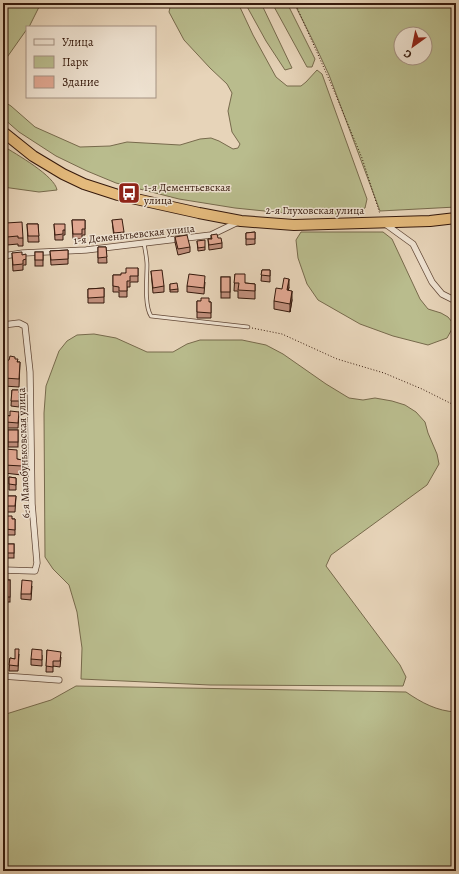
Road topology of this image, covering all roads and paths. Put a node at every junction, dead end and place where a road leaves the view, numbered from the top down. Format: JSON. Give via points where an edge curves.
{"nodes":[{"id":1,"x":295,"y":3,"type":"edge"},
{"id":2,"x":3,"y":132,"type":"edge"},
{"id":3,"x":456,"y":218,"type":"edge"},
{"id":4,"x":241,"y":221,"type":"junction"},
{"id":5,"x":382,"y":222,"type":"junction"},
{"id":6,"x":144,"y":243,"type":"junction"},
{"id":7,"x":3,"y":256,"type":"edge"},
{"id":8,"x":456,"y":301,"type":"edge"},
{"id":9,"x":3,"y":325,"type":"edge"},
{"id":10,"x":248,"y":327,"type":"joint"},
{"id":11,"x":456,"y":406,"type":"edge"},
{"id":12,"x":3,"y":570,"type":"edge"},
{"id":13,"x":3,"y":676,"type":"edge"},
{"id":14,"x":58,"y":680,"type":"dead end"}],
"edges":[{"from":1,"to":5,"type":"path","via":[[362,158]]},
{"from":2,"to":4,"type":"highway","name":"2-я Глуховская улица","via":[[33,156],[84,184],[150,203]]},
{"from":3,"to":5,"type":"highway","name":"2-я Глуховская улица"},
{"from":4,"to":5,"type":"highway","name":"2-я Глуховская улица","via":[[294,225]]},
{"from":4,"to":6,"type":"street","name":"1-я Деменьтьевская улица","via":[[211,235]]},
{"from":5,"to":8,"type":"street","via":[[413,244],[432,282],[442,294]]},
{"from":6,"to":7,"type":"street","name":"1-я Деменьтьевская улица"},
{"from":6,"to":10,"type":"lane","via":[[147,263],[147,304],[151,316]]},
{"from":9,"to":12,"type":"street","name":"6-я Малобуньковская улица","via":[[20,323],[25,326],[30,372],[32,504],[37,563],[35,571]]},
{"from":10,"to":11,"type":"path","via":[[282,334],[337,359],[422,389]]},
{"from":13,"to":14,"type":"street"}]}
